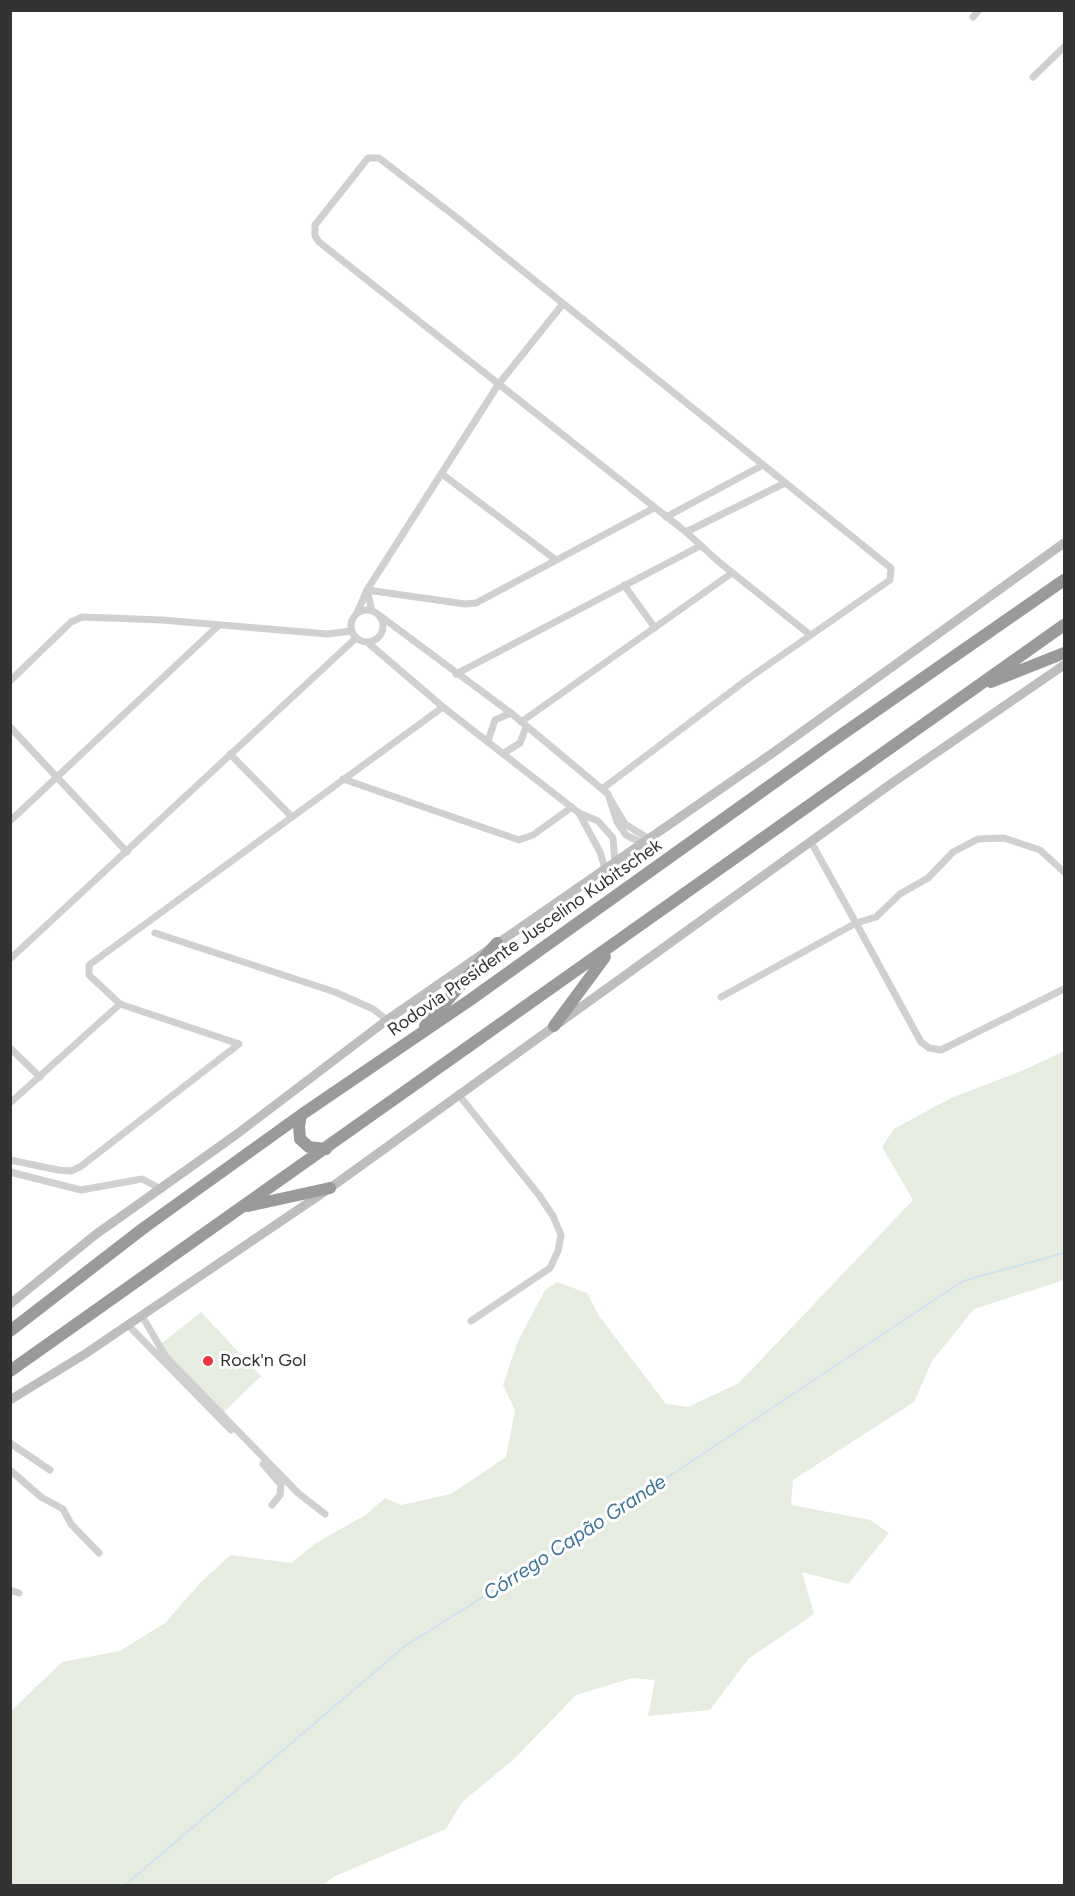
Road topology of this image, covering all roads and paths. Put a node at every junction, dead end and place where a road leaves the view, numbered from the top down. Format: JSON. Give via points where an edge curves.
{"nodes":[{"id":1,"x":979,"y":10,"type":"edge"},
{"id":2,"x":973,"y":17,"type":"dead end"},
{"id":3,"x":1065,"y":47,"type":"edge"},
{"id":4,"x":1033,"y":77,"type":"dead end"},
{"id":5,"x":562,"y":305,"type":"junction"},
{"id":6,"x":498,"y":385,"type":"junction"},
{"id":7,"x":763,"y":465,"type":"junction"},
{"id":8,"x":442,"y":474,"type":"junction"},
{"id":9,"x":785,"y":483,"type":"junction"},
{"id":10,"x":654,"y":508,"type":"junction"},
{"id":11,"x":666,"y":517,"type":"junction"},
{"id":12,"x":686,"y":532,"type":"junction"},
{"id":13,"x":1065,"y":543,"type":"edge"},
{"id":14,"x":700,"y":546,"type":"junction"},
{"id":15,"x":556,"y":560,"type":"junction"},
{"id":16,"x":732,"y":573,"type":"junction"},
{"id":17,"x":1065,"y":580,"type":"edge"},
{"id":18,"x":624,"y":585,"type":"junction"},
{"id":19,"x":1065,"y":589,"type":"edge"},
{"id":20,"x":367,"y":590,"type":"junction"},
{"id":21,"x":1047,"y":592,"type":"junction"},
{"id":22,"x":372,"y":611,"type":"junction"},
{"id":23,"x":357,"y":613,"type":"junction"},
{"id":24,"x":379,"y":615,"type":"junction"},
{"id":25,"x":1065,"y":625,"type":"edge"},
{"id":26,"x":218,"y":626,"type":"junction"},
{"id":27,"x":655,"y":628,"type":"junction"},
{"id":28,"x":351,"y":631,"type":"junction"},
{"id":29,"x":809,"y":634,"type":"junction"},
{"id":30,"x":356,"y":638,"type":"junction"},
{"id":31,"x":367,"y":642,"type":"junction"},
{"id":32,"x":1065,"y":653,"type":"edge"},
{"id":33,"x":1065,"y":665,"type":"edge"},
{"id":34,"x":456,"y":674,"type":"junction"},
{"id":35,"x":10,"y":681,"type":"edge"},
{"id":36,"x":976,"y":688,"type":"junction"},
{"id":37,"x":443,"y":707,"type":"junction"},
{"id":38,"x":511,"y":714,"type":"junction"},
{"id":39,"x":524,"y":725,"type":"junction"},
{"id":40,"x":10,"y":727,"type":"edge"},
{"id":41,"x":488,"y":741,"type":"junction"},
{"id":42,"x":504,"y":753,"type":"junction"},
{"id":43,"x":230,"y":754,"type":"junction"},
{"id":44,"x":57,"y":777,"type":"junction"},
{"id":45,"x":343,"y":779,"type":"junction"},
{"id":46,"x":605,"y":792,"type":"junction"},
{"id":47,"x":575,"y":810,"type":"junction"},
{"id":48,"x":611,"y":813,"type":"junction"},
{"id":49,"x":292,"y":817,"type":"junction"},
{"id":50,"x":10,"y":821,"type":"edge"},
{"id":51,"x":598,"y":821,"type":"junction"},
{"id":52,"x":617,"y":822,"type":"junction"},
{"id":53,"x":607,"y":829,"type":"junction"},
{"id":54,"x":646,"y":841,"type":"junction"},
{"id":55,"x":812,"y":842,"type":"junction"},
{"id":56,"x":127,"y":852,"type":"junction"},
{"id":57,"x":615,"y":862,"type":"junction"},
{"id":58,"x":605,"y":869,"type":"junction"},
{"id":59,"x":1065,"y":872,"type":"edge"},
{"id":60,"x":856,"y":923,"type":"junction"},
{"id":61,"x":155,"y":933,"type":"dead end"},
{"id":62,"x":497,"y":943,"type":"junction"},
{"id":63,"x":612,"y":948,"type":"junction"},
{"id":64,"x":10,"y":959,"type":"edge"},
{"id":65,"x":1065,"y":989,"type":"edge"},
{"id":66,"x":721,"y":997,"type":"dead end"},
{"id":67,"x":120,"y":1004,"type":"junction"},
{"id":68,"x":387,"y":1020,"type":"junction"},
{"id":69,"x":554,"y":1026,"type":"junction"},
{"id":70,"x":413,"y":1039,"type":"junction"},
{"id":71,"x":10,"y":1048,"type":"edge"},
{"id":72,"x":39,"y":1077,"type":"junction"},
{"id":73,"x":458,"y":1094,"type":"junction"},
{"id":74,"x":10,"y":1103,"type":"edge"},
{"id":75,"x":302,"y":1114,"type":"junction"},
{"id":76,"x":326,"y":1149,"type":"junction"},
{"id":77,"x":10,"y":1160,"type":"edge"},
{"id":78,"x":10,"y":1172,"type":"edge"},
{"id":79,"x":330,"y":1188,"type":"junction"},
{"id":80,"x":161,"y":1189,"type":"junction"},
{"id":81,"x":241,"y":1208,"type":"junction"},
{"id":82,"x":10,"y":1304,"type":"edge"},
{"id":83,"x":142,"y":1316,"type":"junction"},
{"id":84,"x":471,"y":1321,"type":"dead end"},
{"id":85,"x":128,"y":1325,"type":"junction"},
{"id":86,"x":10,"y":1330,"type":"edge"},
{"id":87,"x":10,"y":1371,"type":"edge"},
{"id":88,"x":10,"y":1400,"type":"edge"},
{"id":89,"x":10,"y":1443,"type":"edge"},
{"id":90,"x":10,"y":1470,"type":"edge"},
{"id":91,"x":50,"y":1470,"type":"dead end"},
{"id":92,"x":272,"y":1506,"type":"dead end"},
{"id":93,"x":325,"y":1514,"type":"dead end"},
{"id":94,"x":99,"y":1553,"type":"dead end"},
{"id":95,"x":10,"y":1590,"type":"edge"},
{"id":96,"x":18,"y":1593,"type":"dead end"}],
"edges":[{"from":1,"to":2,"type":"street"},
{"from":3,"to":4,"type":"street"},
{"from":5,"to":6,"type":"street"},
{"from":5,"to":6,"type":"street","via":[[379,158],[370,157],[363,162],[315,225],[316,239]]},
{"from":5,"to":7,"type":"street"},
{"from":6,"to":8,"type":"street"},
{"from":6,"to":10,"type":"street"},
{"from":7,"to":9,"type":"street"},
{"from":7,"to":11,"type":"street"},
{"from":8,"to":15,"type":"street"},
{"from":8,"to":20,"type":"street"},
{"from":9,"to":12,"type":"street"},
{"from":9,"to":29,"type":"street","via":[[888,564],[892,572],[890,580]]},
{"from":10,"to":11,"type":"street"},
{"from":10,"to":15,"type":"street"},
{"from":11,"to":12,"type":"street"},
{"from":12,"to":14,"type":"street"},
{"from":13,"to":54,"type":"main road"},
{"from":14,"to":16,"type":"street"},
{"from":14,"to":18,"type":"street"},
{"from":15,"to":20,"type":"street","via":[[470,604]]},
{"from":16,"to":27,"type":"street"},
{"from":16,"to":29,"type":"street"},
{"from":17,"to":21,"type":"highway","name":"Rodovia Presidente Juscelino Kubitschek"},
{"from":18,"to":27,"type":"street"},
{"from":18,"to":34,"type":"street"},
{"from":19,"to":21,"type":"highway"},
{"from":20,"to":22,"type":"street"},
{"from":20,"to":23,"type":"street"},
{"from":21,"to":70,"type":"highway","name":"Rodovia Presidente Juscelino Kubitschek"},
{"from":22,"to":23,"type":"street"},
{"from":22,"to":24,"type":"street"},
{"from":23,"to":28,"type":"street","via":[[351,621]]},
{"from":24,"to":31,"type":"street","via":[[382,631]]},
{"from":24,"to":34,"type":"street"},
{"from":25,"to":36,"type":"highway"},
{"from":26,"to":28,"type":"street","via":[[328,634]]},
{"from":26,"to":35,"type":"street","via":[[79,618]]},
{"from":26,"to":44,"type":"street"},
{"from":27,"to":39,"type":"street"},
{"from":28,"to":30,"type":"street"},
{"from":29,"to":46,"type":"street"},
{"from":30,"to":31,"type":"street"},
{"from":30,"to":43,"type":"street"},
{"from":31,"to":37,"type":"street"},
{"from":32,"to":36,"type":"highway"},
{"from":33,"to":55,"type":"main road"},
{"from":34,"to":38,"type":"street"},
{"from":36,"to":63,"type":"highway"},
{"from":37,"to":41,"type":"street"},
{"from":37,"to":45,"type":"street"},
{"from":38,"to":39,"type":"street"},
{"from":38,"to":41,"type":"street","via":[[495,720]]},
{"from":39,"to":42,"type":"street","via":[[520,743]]},
{"from":39,"to":46,"type":"street"},
{"from":40,"to":44,"type":"street"},
{"from":41,"to":42,"type":"street"},
{"from":42,"to":47,"type":"street"},
{"from":43,"to":49,"type":"street"},
{"from":43,"to":56,"type":"street"},
{"from":44,"to":50,"type":"street"},
{"from":44,"to":56,"type":"street"},
{"from":45,"to":47,"type":"street","via":[[519,840]]},
{"from":45,"to":49,"type":"street"},
{"from":46,"to":48,"type":"street"},
{"from":46,"to":54,"type":"street","via":[[626,824]]},
{"from":47,"to":51,"type":"street"},
{"from":47,"to":58,"type":"street","via":[[600,852]]},
{"from":48,"to":51,"type":"street"},
{"from":48,"to":52,"type":"street"},
{"from":49,"to":67,"type":"street","via":[[92,962],[89,975]]},
{"from":51,"to":53,"type":"street"},
{"from":52,"to":53,"type":"street"},
{"from":52,"to":54,"type":"street","via":[[627,835]]},
{"from":53,"to":57,"type":"street","via":[[614,844]]},
{"from":54,"to":57,"type":"main road"},
{"from":55,"to":60,"type":"street"},
{"from":55,"to":69,"type":"main road"},
{"from":56,"to":64,"type":"street"},
{"from":57,"to":58,"type":"main road"},
{"from":58,"to":62,"type":"main road"},
{"from":59,"to":60,"type":"street","via":[[1040,850],[1004,838],[978,840],[953,852],[928,878],[900,894],[876,917]]},
{"from":60,"to":65,"type":"street","via":[[921,1042],[929,1048],[941,1050]]},
{"from":60,"to":66,"type":"street"},
{"from":61,"to":68,"type":"street","via":[[335,992],[373,1009]]},
{"from":62,"to":68,"type":"main road"},
{"from":62,"to":70,"type":"highway"},
{"from":63,"to":69,"type":"highway"},
{"from":63,"to":76,"type":"highway"},
{"from":67,"to":72,"type":"street"},
{"from":67,"to":77,"type":"street","via":[[239,1044],[80,1167],[65,1171]]},
{"from":68,"to":80,"type":"main road"},
{"from":69,"to":73,"type":"main road"},
{"from":70,"to":75,"type":"highway","name":"Rodovia Presidente Juscelino Kubitschek"},
{"from":71,"to":72,"type":"street"},
{"from":72,"to":74,"type":"street"},
{"from":73,"to":79,"type":"main road"},
{"from":73,"to":84,"type":"street","via":[[539,1195],[561,1235],[550,1268]]},
{"from":75,"to":76,"type":"highway","via":[[298,1126],[300,1139],[309,1147]]},
{"from":75,"to":86,"type":"highway","name":"Rodovia Presidente Juscelino Kubitschek"},
{"from":76,"to":81,"type":"highway"},
{"from":78,"to":80,"type":"street","via":[[81,1190],[142,1179]]},
{"from":79,"to":81,"type":"highway"},
{"from":79,"to":83,"type":"main road"},
{"from":80,"to":82,"type":"main road"},
{"from":81,"to":87,"type":"highway"},
{"from":83,"to":85,"type":"main road"},
{"from":83,"to":93,"type":"street","via":[[166,1357],[298,1493]]},
{"from":85,"to":88,"type":"main road"},
{"from":85,"to":92,"type":"street","via":[[276,1478],[282,1490]]},
{"from":89,"to":91,"type":"street"},
{"from":90,"to":94,"type":"street","via":[[41,1497],[63,1509],[71,1524]]},
{"from":95,"to":96,"type":"street"}]}
